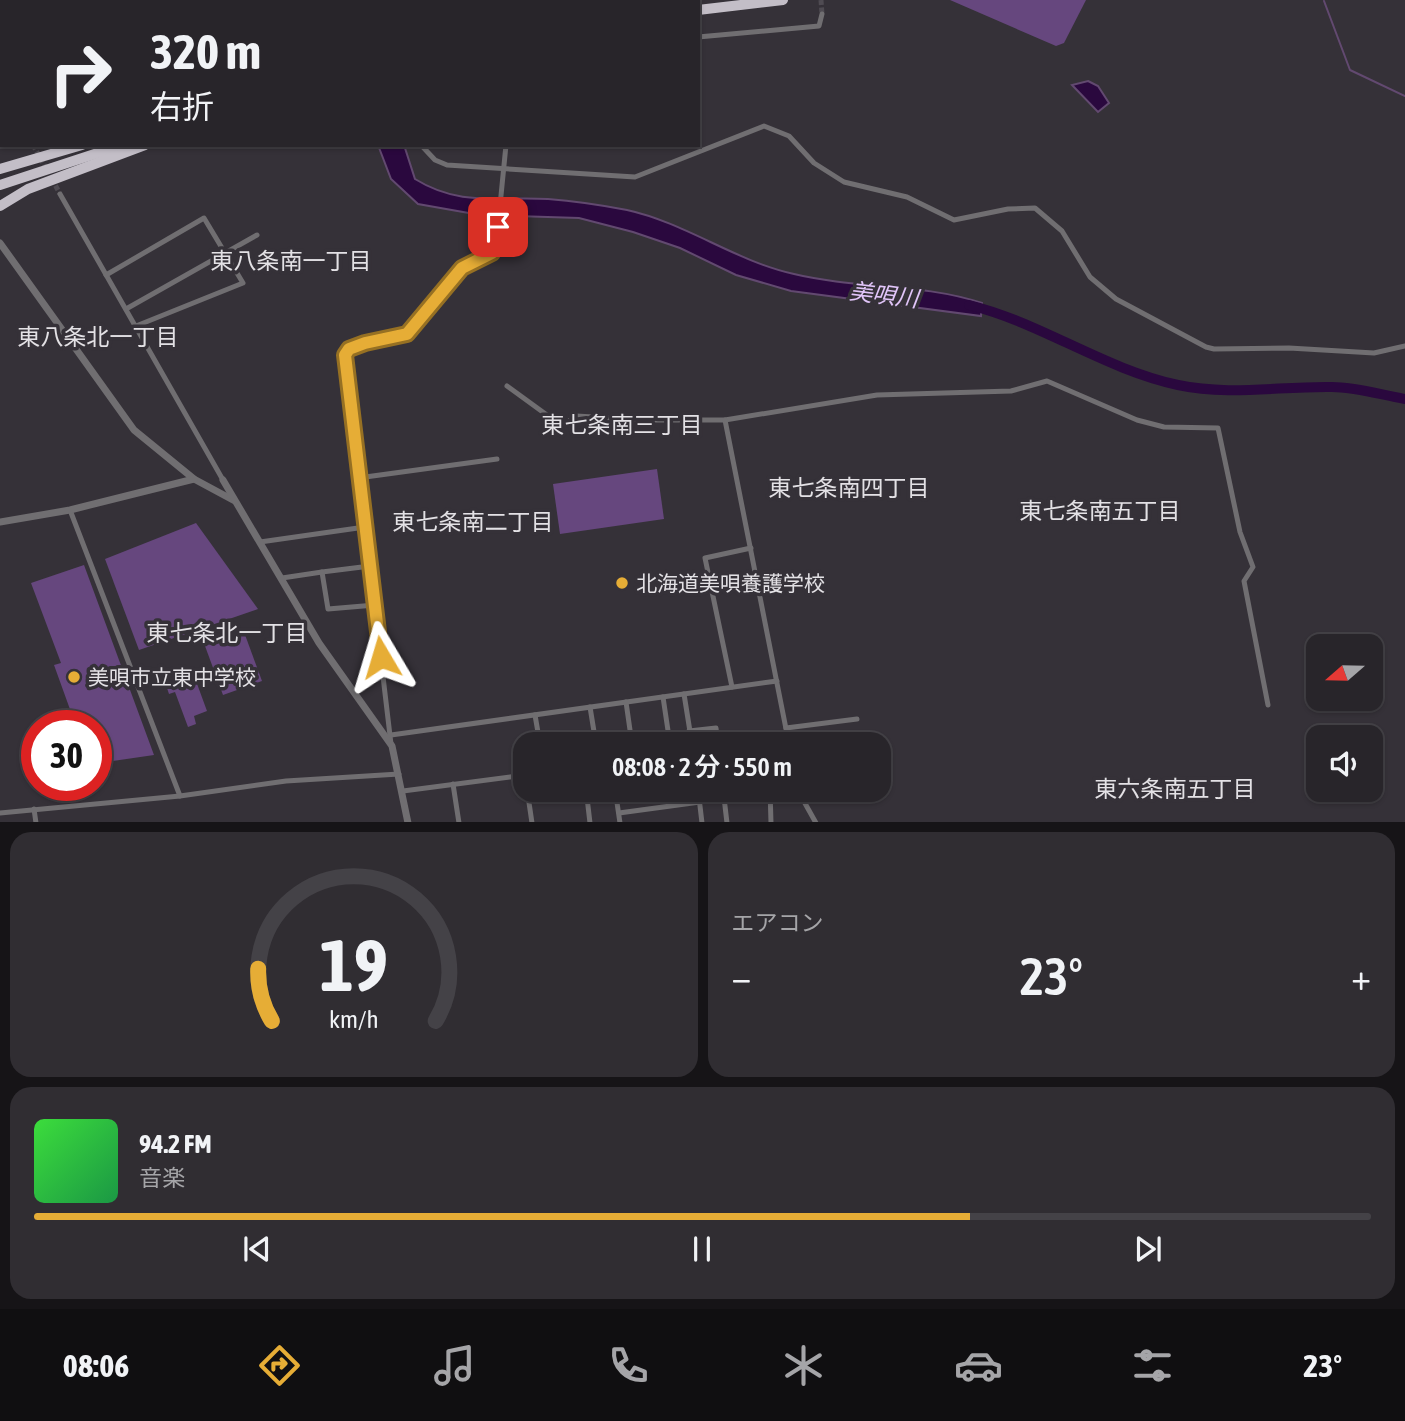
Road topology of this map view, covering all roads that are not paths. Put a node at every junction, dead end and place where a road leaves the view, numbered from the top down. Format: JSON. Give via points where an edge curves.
{"nodes":[{"id":1,"x":783,"y":0,"type":"edge"},
{"id":2,"x":700,"y":10,"type":"edge"},
{"id":3,"x":822,"y":14,"type":"dead end"},
{"id":4,"x":700,"y":37,"type":"edge"},
{"id":5,"x":75,"y":147,"type":"edge"},
{"id":6,"x":116,"y":147,"type":"edge"},
{"id":7,"x":140,"y":147,"type":"edge"},
{"id":8,"x":423,"y":147,"type":"edge"},
{"id":9,"x":506,"y":147,"type":"edge"},
{"id":10,"x":0,"y":169,"type":"edge"},
{"id":11,"x":505,"y":170,"type":"junction"},
{"id":12,"x":0,"y":185,"type":"edge"},
{"id":13,"x":60,"y":194,"type":"tunnel mouth"},
{"id":14,"x":0,"y":206,"type":"edge"},
{"id":15,"x":257,"y":235,"type":"dead end"},
{"id":16,"x":0,"y":243,"type":"edge"},
{"id":17,"x":225,"y":253,"type":"junction"},
{"id":18,"x":106,"y":275,"type":"junction"},
{"id":19,"x":126,"y":309,"type":"junction"},
{"id":20,"x":136,"y":326,"type":"junction"},
{"id":21,"x":1405,"y":346,"type":"edge"},
{"id":22,"x":507,"y":386,"type":"dead end"},
{"id":23,"x":725,"y":420,"type":"junction"},
{"id":24,"x":498,"y":459,"type":"dead end"},
{"id":25,"x":358,"y":478,"type":"junction"},
{"id":26,"x":194,"y":479,"type":"junction"},
{"id":27,"x":223,"y":480,"type":"joint"},
{"id":28,"x":233,"y":500,"type":"junction"},
{"id":29,"x":70,"y":510,"type":"junction"},
{"id":30,"x":0,"y":522,"type":"edge"},
{"id":31,"x":365,"y":527,"type":"junction"},
{"id":32,"x":260,"y":541,"type":"junction"},
{"id":33,"x":751,"y":548,"type":"junction"},
{"id":34,"x":370,"y":566,"type":"junction"},
{"id":35,"x":322,"y":572,"type":"junction"},
{"id":36,"x":282,"y":578,"type":"junction"},
{"id":37,"x":375,"y":605,"type":"junction"},
{"id":38,"x":777,"y":681,"type":"junction"},
{"id":39,"x":732,"y":687,"type":"junction"},
{"id":40,"x":684,"y":694,"type":"junction"},
{"id":41,"x":663,"y":696,"type":"junction"},
{"id":42,"x":626,"y":702,"type":"junction"},
{"id":43,"x":1268,"y":705,"type":"dead end"},
{"id":44,"x":590,"y":707,"type":"junction"},
{"id":45,"x":535,"y":715,"type":"junction"},
{"id":46,"x":857,"y":719,"type":"dead end"},
{"id":47,"x":786,"y":728,"type":"junction"},
{"id":48,"x":689,"y":731,"type":"joint"},
{"id":49,"x":538,"y":732,"type":"edge"},
{"id":50,"x":594,"y":732,"type":"edge"},
{"id":51,"x":630,"y":732,"type":"edge"},
{"id":52,"x":668,"y":732,"type":"edge"},
{"id":53,"x":716,"y":732,"type":"edge"},
{"id":54,"x":787,"y":732,"type":"edge"},
{"id":55,"x":391,"y":735,"type":"junction"},
{"id":56,"x":391,"y":746,"type":"junction"},
{"id":57,"x":399,"y":774,"type":"junction"},
{"id":58,"x":513,"y":776,"type":"edge"},
{"id":59,"x":453,"y":784,"type":"junction"},
{"id":60,"x":403,"y":791,"type":"junction"},
{"id":61,"x":180,"y":796,"type":"junction"},
{"id":62,"x":529,"y":802,"type":"edge"},
{"id":63,"x":588,"y":802,"type":"edge"},
{"id":64,"x":617,"y":802,"type":"edge"},
{"id":65,"x":700,"y":802,"type":"joint"},
{"id":66,"x":725,"y":802,"type":"edge"},
{"id":67,"x":770,"y":802,"type":"edge"},
{"id":68,"x":804,"y":802,"type":"edge"},
{"id":69,"x":34,"y":809,"type":"junction"},
{"id":70,"x":0,"y":813,"type":"edge"},
{"id":71,"x":619,"y":813,"type":"junction"},
{"id":72,"x":36,"y":822,"type":"edge"},
{"id":73,"x":408,"y":822,"type":"edge"},
{"id":74,"x":459,"y":822,"type":"edge"},
{"id":75,"x":532,"y":822,"type":"edge"},
{"id":76,"x":590,"y":822,"type":"edge"},
{"id":77,"x":620,"y":822,"type":"edge"},
{"id":78,"x":702,"y":822,"type":"edge"},
{"id":79,"x":727,"y":822,"type":"edge"},
{"id":80,"x":771,"y":822,"type":"edge"},
{"id":81,"x":816,"y":822,"type":"edge"}],
"edges":[{"from":1,"to":2,"type":"highway"},
{"from":3,"to":4,"type":"street","via":[[819,26]]},
{"from":5,"to":10,"type":"highway"},
{"from":6,"to":12,"type":"highway"},
{"from":7,"to":14,"type":"highway","via":[[28,188]]},
{"from":8,"to":11,"type":"street","via":[[446,165]]},
{"from":9,"to":11,"type":"street"},
{"from":11,"to":21,"type":"street","via":[[635,177],[764,126],[789,135],[814,163],[844,182],[907,197],[954,220],[1035,208],[1062,231],[1090,277],[1115,299],[1206,347],[1374,353]]},
{"from":11,"to":25,"type":"street","via":[[496,246],[486,258],[462,268],[407,334],[365,343],[345,355]]},
{"from":13,"to":18,"type":"street"},
{"from":15,"to":17,"type":"street"},
{"from":16,"to":26,"type":"street","via":[[134,430]]},
{"from":17,"to":18,"type":"street","via":[[204,218]]},
{"from":17,"to":19,"type":"street"},
{"from":17,"to":20,"type":"street","via":[[243,284]]},
{"from":18,"to":19,"type":"street"},
{"from":19,"to":20,"type":"street"},
{"from":20,"to":27,"type":"street"},
{"from":22,"to":23,"type":"street","via":[[562,426],[576,416]]},
{"from":23,"to":33,"type":"street"},
{"from":23,"to":43,"type":"street","via":[[877,395],[1024,390],[1047,381],[1150,423],[1178,429],[1218,428],[1240,532],[1253,567],[1244,581]]},
{"from":24,"to":25,"type":"street"},
{"from":25,"to":31,"type":"street"},
{"from":26,"to":28,"type":"street"},
{"from":26,"to":29,"type":"street"},
{"from":27,"to":28,"type":"street"},
{"from":28,"to":32,"type":"street"},
{"from":29,"to":30,"type":"street"},
{"from":29,"to":61,"type":"street"},
{"from":31,"to":32,"type":"street"},
{"from":31,"to":34,"type":"street"},
{"from":32,"to":36,"type":"street"},
{"from":33,"to":38,"type":"street"},
{"from":33,"to":39,"type":"street","via":[[705,558]]},
{"from":34,"to":35,"type":"street"},
{"from":34,"to":37,"type":"street"},
{"from":35,"to":36,"type":"street"},
{"from":35,"to":37,"type":"street","via":[[328,609]]},
{"from":36,"to":56,"type":"street","via":[[319,643]]},
{"from":37,"to":55,"type":"street"},
{"from":38,"to":39,"type":"street"},
{"from":38,"to":47,"type":"street"},
{"from":39,"to":40,"type":"street"},
{"from":40,"to":41,"type":"street"},
{"from":40,"to":48,"type":"street"},
{"from":41,"to":42,"type":"street"},
{"from":41,"to":52,"type":"street"},
{"from":42,"to":44,"type":"street"},
{"from":42,"to":51,"type":"street"},
{"from":44,"to":45,"type":"street"},
{"from":44,"to":50,"type":"street"},
{"from":45,"to":49,"type":"street"},
{"from":45,"to":55,"type":"street"},
{"from":46,"to":47,"type":"street"},
{"from":47,"to":54,"type":"street"},
{"from":48,"to":53,"type":"street","via":[[716,728]]},
{"from":55,"to":56,"type":"street"},
{"from":56,"to":57,"type":"street"},
{"from":57,"to":60,"type":"street"},
{"from":57,"to":61,"type":"street","via":[[286,781]]},
{"from":58,"to":59,"type":"street"},
{"from":59,"to":60,"type":"street"},
{"from":59,"to":74,"type":"street"},
{"from":60,"to":73,"type":"street"},
{"from":61,"to":69,"type":"street"},
{"from":62,"to":75,"type":"street"},
{"from":63,"to":76,"type":"street"},
{"from":64,"to":71,"type":"street"},
{"from":65,"to":71,"type":"street"},
{"from":65,"to":78,"type":"street"},
{"from":66,"to":79,"type":"street"},
{"from":67,"to":80,"type":"street"},
{"from":68,"to":81,"type":"street"},
{"from":69,"to":70,"type":"street"},
{"from":69,"to":72,"type":"street"},
{"from":71,"to":77,"type":"street"}]}
